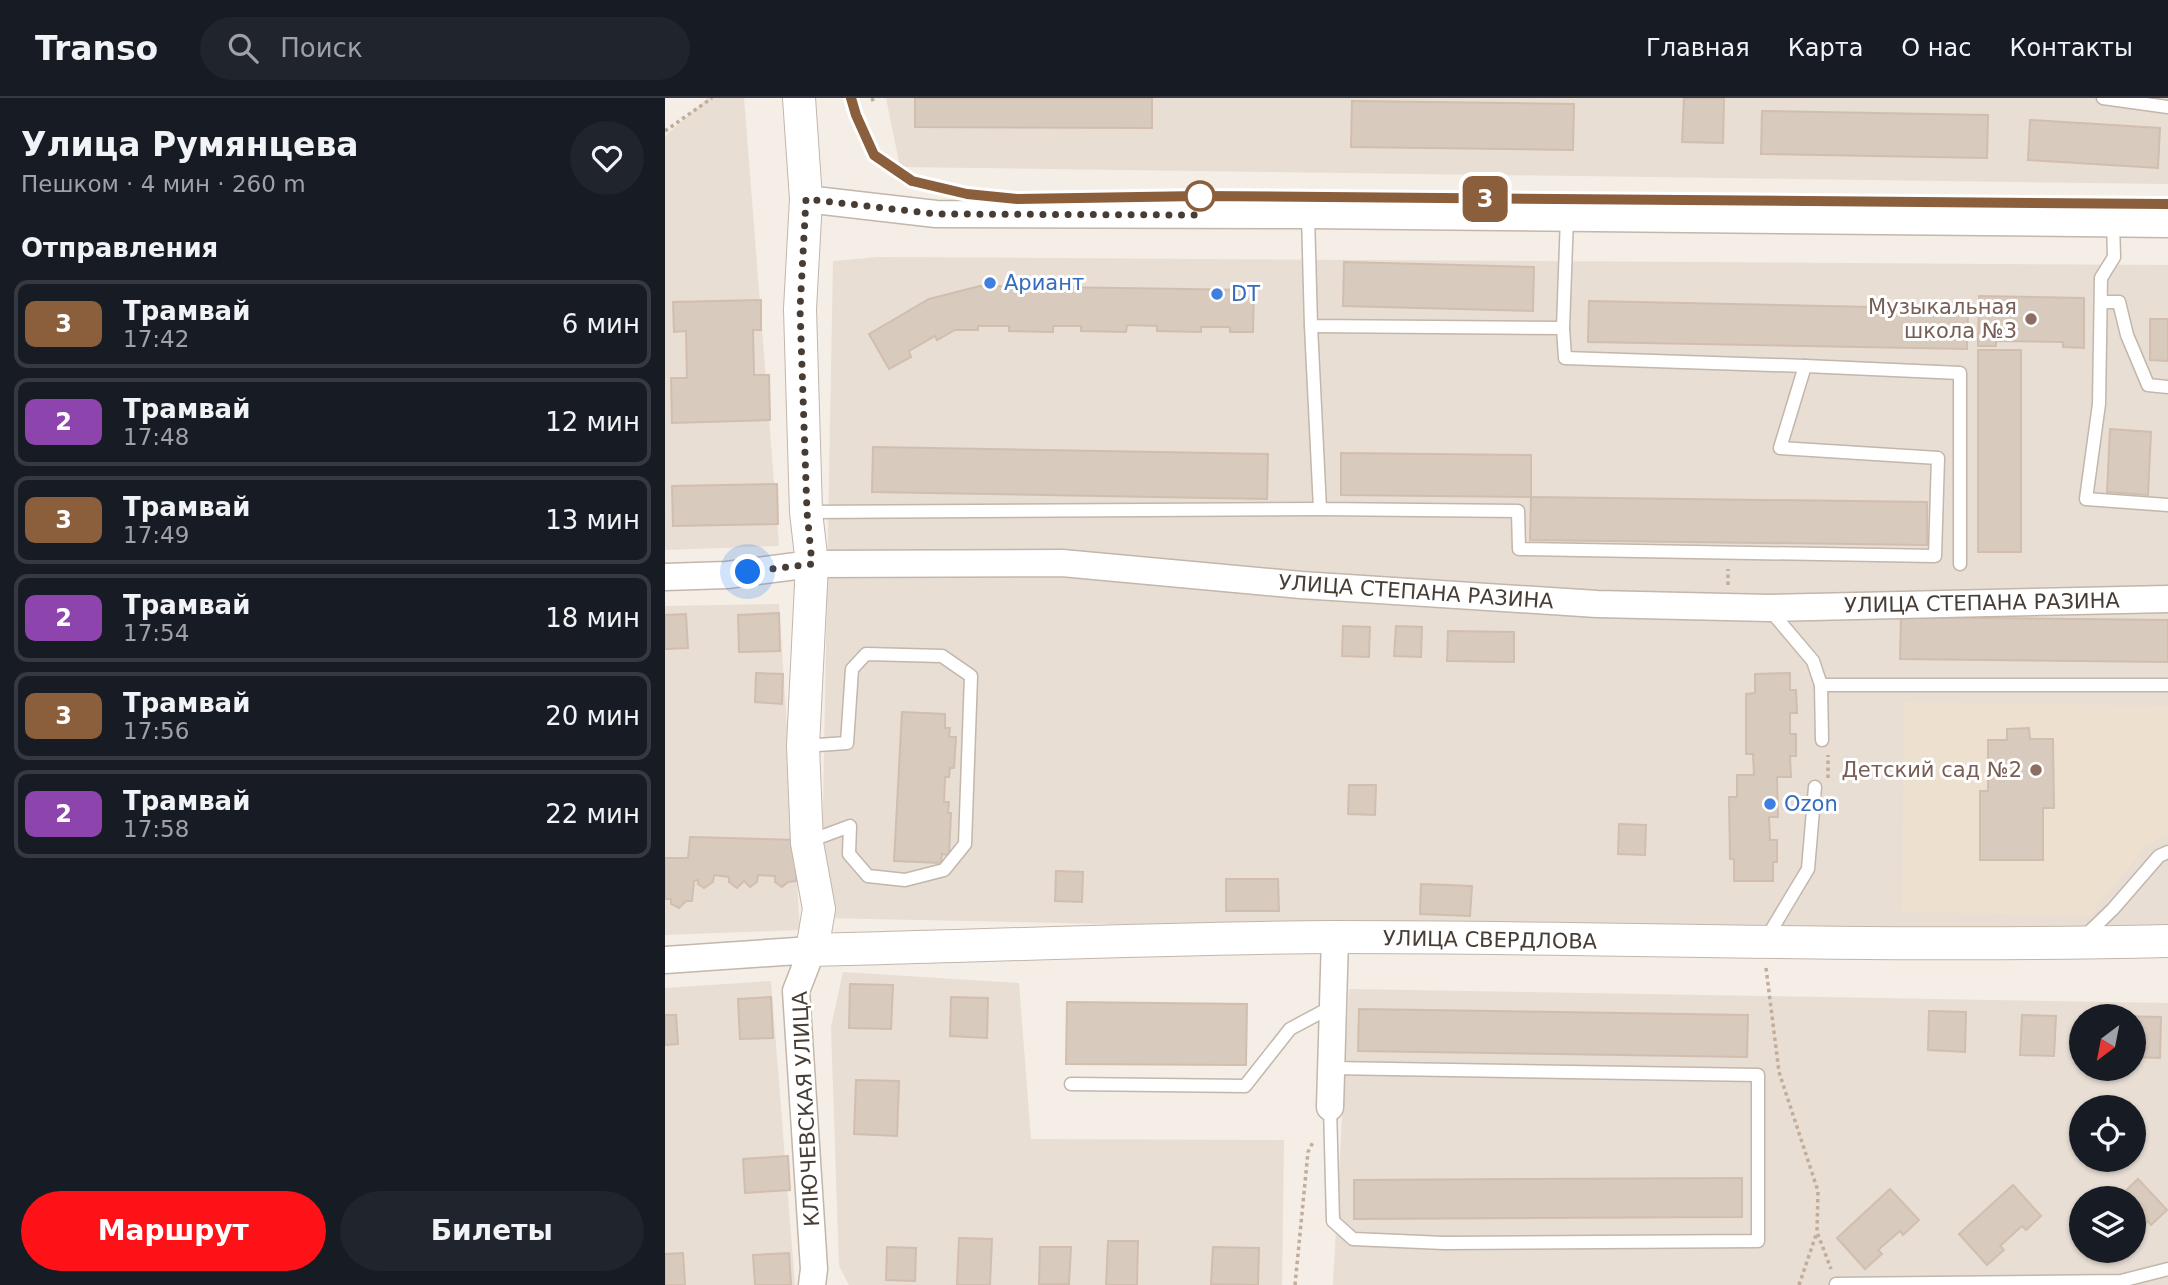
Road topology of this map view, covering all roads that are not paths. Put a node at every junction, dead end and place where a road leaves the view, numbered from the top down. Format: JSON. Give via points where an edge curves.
{"nodes":[{"id":1,"x":799,"y":98,"type":"edge"},
{"id":2,"x":2103,"y":98,"type":"edge"},
{"id":3,"x":2168,"y":107,"type":"edge"},
{"id":4,"x":806,"y":199,"type":"junction"},
{"id":5,"x":1308,"y":215,"type":"junction"},
{"id":6,"x":1567,"y":217,"type":"junction"},
{"id":7,"x":2113,"y":223,"type":"junction"},
{"id":8,"x":2168,"y":225,"type":"edge"},
{"id":9,"x":2101,"y":302,"type":"junction"},
{"id":10,"x":1311,"y":326,"type":"junction"},
{"id":11,"x":1563,"y":328,"type":"junction"},
{"id":12,"x":1805,"y":366,"type":"junction"},
{"id":13,"x":2168,"y":387,"type":"edge"},
{"id":14,"x":2168,"y":505,"type":"edge"},
{"id":15,"x":1320,"y":509,"type":"junction"},
{"id":16,"x":807,"y":512,"type":"junction"},
{"id":17,"x":812,"y":564,"type":"junction"},
{"id":18,"x":1960,"y":564,"type":"dead end"},
{"id":19,"x":665,"y":577,"type":"edge"},
{"id":20,"x":2168,"y":599,"type":"edge"},
{"id":21,"x":1769,"y":608,"type":"junction"},
{"id":22,"x":1821,"y":685,"type":"junction"},
{"id":23,"x":2168,"y":685,"type":"edge"},
{"id":24,"x":1822,"y":740,"type":"dead end"},
{"id":25,"x":803,"y":746,"type":"junction"},
{"id":26,"x":1821,"y":788,"type":"road end"},
{"id":27,"x":807,"y":843,"type":"junction"},
{"id":28,"x":2168,"y":852,"type":"edge"},
{"id":29,"x":1335,"y":937,"type":"junction"},
{"id":30,"x":2168,"y":941,"type":"edge"},
{"id":31,"x":1764,"y":943,"type":"junction"},
{"id":32,"x":2077,"y":944,"type":"junction"},
{"id":33,"x":811,"y":950,"type":"junction"},
{"id":34,"x":665,"y":960,"type":"edge"},
{"id":35,"x":1333,"y":1006,"type":"junction"},
{"id":36,"x":1331,"y":1068,"type":"junction"},
{"id":37,"x":1071,"y":1084,"type":"dead end"},
{"id":38,"x":1330,"y":1107,"type":"joint"},
{"id":39,"x":2168,"y":1269,"type":"edge"},
{"id":40,"x":1836,"y":1284,"type":"edge"},
{"id":41,"x":812,"y":1285,"type":"edge"}],
"edges":[{"from":1,"to":4,"type":"street","name":"КЛЮЧЕВСКАЯ УЛИЦА"},
{"from":2,"to":3,"type":"lane"},
{"from":4,"to":5,"type":"street","via":[[936,214]]},
{"from":4,"to":16,"type":"street","name":"КЛЮЧЕВСКАЯ УЛИЦА","via":[[800,309]]},
{"from":5,"to":6,"type":"street"},
{"from":5,"to":10,"type":"lane"},
{"from":6,"to":7,"type":"street"},
{"from":6,"to":11,"type":"lane"},
{"from":7,"to":8,"type":"street"},
{"from":7,"to":9,"type":"lane","via":[[2114,257],[2101,278]]},
{"from":9,"to":13,"type":"lane","via":[[2119,302],[2148,386]]},
{"from":9,"to":14,"type":"lane","via":[[2099,404],[2086,499]]},
{"from":10,"to":11,"type":"lane"},
{"from":10,"to":15,"type":"lane"},
{"from":11,"to":12,"type":"lane","via":[[1565,358]]},
{"from":12,"to":15,"type":"lane","via":[[1780,448],[1938,458],[1935,556],[1519,549],[1518,511]]},
{"from":12,"to":18,"type":"lane","via":[[1960,373]]},
{"from":15,"to":16,"type":"lane"},
{"from":16,"to":17,"type":"street","name":"КЛЮЧЕВСКАЯ УЛИЦА"},
{"from":17,"to":19,"type":"street","name":"УЛИЦА СТЕПАНА РАЗИНА"},
{"from":17,"to":21,"type":"street","name":"УЛИЦА СТЕПАНА РАЗИНА","via":[[1062,563],[1301,585],[1597,604]]},
{"from":17,"to":25,"type":"street","name":"КЛЮЧЕВСКАЯ УЛИЦА"},
{"from":20,"to":21,"type":"street","name":"УЛИЦА СТЕПАНА РАЗИНА"},
{"from":21,"to":22,"type":"lane","via":[[1813,661]]},
{"from":22,"to":23,"type":"lane"},
{"from":22,"to":24,"type":"lane"},
{"from":25,"to":27,"type":"street","name":"КЛЮЧЕВСКАЯ УЛИЦА"},
{"from":25,"to":27,"type":"lane","via":[[847,743],[852,669],[866,654],[942,656],[971,676],[965,844],[944,870],[905,880],[868,876],[849,854],[850,826]]},
{"from":26,"to":31,"type":"lane","via":[[1808,869]]},
{"from":27,"to":33,"type":"street","name":"КЛЮЧЕВСКАЯ УЛИЦА","via":[[819,909]]},
{"from":28,"to":32,"type":"lane","via":[[2159,856]]},
{"from":29,"to":31,"type":"street","name":"УЛИЦА СВЕРДЛОВА"},
{"from":29,"to":33,"type":"street","name":"УЛИЦА СВЕРДЛОВА"},
{"from":29,"to":35,"type":"street"},
{"from":30,"to":32,"type":"street","name":"УЛИЦА СВЕРДЛОВА"},
{"from":31,"to":32,"type":"street","name":"УЛИЦА СВЕРДЛОВА"},
{"from":33,"to":34,"type":"street"},
{"from":33,"to":41,"type":"street","name":"КЛЮЧЕВСКАЯ УЛИЦА","via":[[796,991]]},
{"from":35,"to":36,"type":"street"},
{"from":35,"to":37,"type":"lane","via":[[1290,1029],[1245,1086]]},
{"from":36,"to":38,"type":"street"},
{"from":36,"to":38,"type":"lane","via":[[1758,1075],[1758,1241],[1444,1243],[1353,1239],[1333,1221]]},
{"from":39,"to":40,"type":"lane","via":[[2121,1280]]}]}
